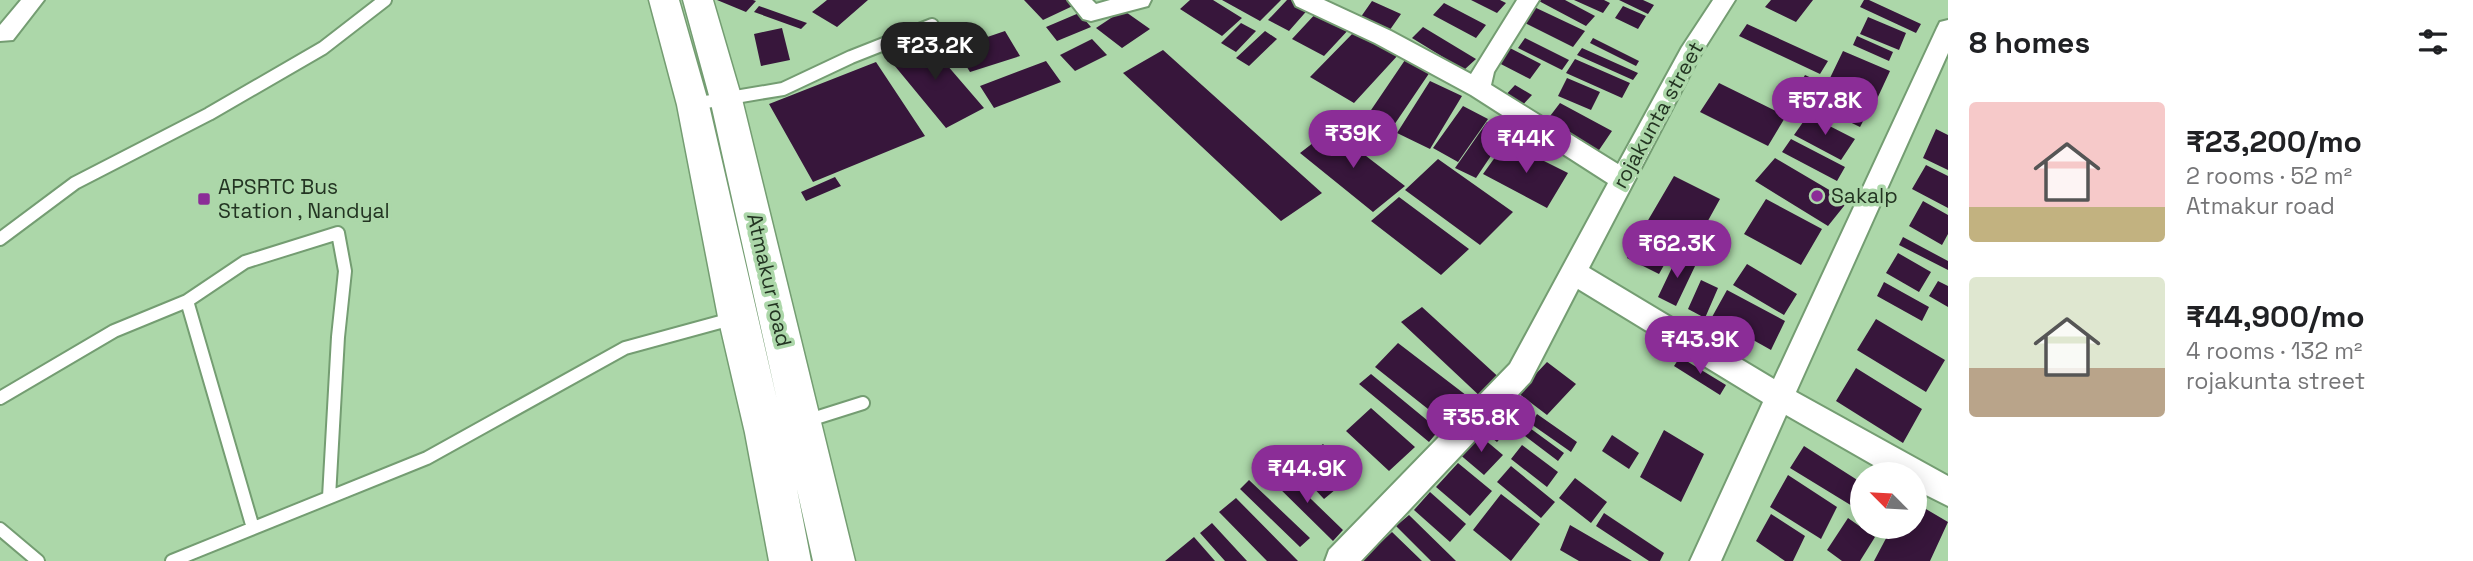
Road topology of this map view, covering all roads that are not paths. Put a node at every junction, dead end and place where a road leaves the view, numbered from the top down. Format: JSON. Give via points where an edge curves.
{"nodes":[{"id":1,"x":33,"y":0,"type":"edge"},
{"id":2,"x":385,"y":0,"type":"edge"},
{"id":3,"x":664,"y":0,"type":"edge"},
{"id":4,"x":698,"y":0,"type":"edge"},
{"id":5,"x":1079,"y":0,"type":"edge"},
{"id":6,"x":1140,"y":0,"type":"edge"},
{"id":7,"x":1304,"y":0,"type":"edge"},
{"id":8,"x":1528,"y":0,"type":"edge"},
{"id":9,"x":1724,"y":0,"type":"edge"},
{"id":10,"x":1346,"y":8,"type":"edge"},
{"id":11,"x":932,"y":25,"type":"dead end"},
{"id":12,"x":1948,"y":28,"type":"edge"},
{"id":13,"x":5,"y":34,"type":"dead end"},
{"id":14,"x":1479,"y":89,"type":"junction"},
{"id":15,"x":710,"y":102,"type":"junction"},
{"id":16,"x":1622,"y":179,"type":"junction"},
{"id":17,"x":0,"y":239,"type":"edge"},
{"id":18,"x":1573,"y":272,"type":"junction"},
{"id":19,"x":187,"y":301,"type":"junction"},
{"id":20,"x":756,"y":312,"type":"junction"},
{"id":21,"x":1779,"y":397,"type":"junction"},
{"id":22,"x":0,"y":398,"type":"edge"},
{"id":23,"x":863,"y":403,"type":"dead end"},
{"id":24,"x":784,"y":427,"type":"junction"},
{"id":25,"x":1948,"y":492,"type":"edge"},
{"id":26,"x":329,"y":497,"type":"junction"},
{"id":27,"x":253,"y":528,"type":"junction"},
{"id":28,"x":0,"y":529,"type":"edge"},
{"id":29,"x":38,"y":561,"type":"edge"},
{"id":30,"x":172,"y":561,"type":"edge"},
{"id":31,"x":790,"y":561,"type":"edge"},
{"id":32,"x":834,"y":561,"type":"edge"},
{"id":33,"x":1340,"y":561,"type":"edge"},
{"id":34,"x":1705,"y":561,"type":"edge"}],
"edges":[{"from":1,"to":13,"type":"street"},
{"from":2,"to":17,"type":"lane","via":[[323,48],[75,183]]},
{"from":3,"to":15,"type":"main road"},
{"from":4,"to":15,"type":"main road","name":"Atmakur road"},
{"from":5,"to":6,"type":"street","via":[[1091,13]]},
{"from":7,"to":10,"type":"street"},
{"from":8,"to":14,"type":"street","via":[[1483,71]]},
{"from":9,"to":16,"type":"street","name":"rojakunta street"},
{"from":10,"to":14,"type":"street"},
{"from":11,"to":15,"type":"lane","via":[[783,89]]},
{"from":12,"to":21,"type":"street"},
{"from":14,"to":16,"type":"street"},
{"from":15,"to":20,"type":"main road","name":"Atmakur road"},
{"from":16,"to":18,"type":"street","name":"rojakunta street"},
{"from":18,"to":21,"type":"street"},
{"from":18,"to":33,"type":"street","name":"rojakunta street","via":[[1520,373]]},
{"from":19,"to":22,"type":"lane","via":[[114,331]]},
{"from":19,"to":26,"type":"lane","via":[[245,262],[338,233],[345,271]]},
{"from":19,"to":27,"type":"lane"},
{"from":20,"to":24,"type":"main road","name":"Atmakur road"},
{"from":20,"to":26,"type":"lane","via":[[625,348],[427,458]]},
{"from":21,"to":25,"type":"street"},
{"from":21,"to":34,"type":"street"},
{"from":23,"to":24,"type":"lane"},
{"from":24,"to":31,"type":"main road"},
{"from":24,"to":32,"type":"main road","name":"Atmakur road"},
{"from":26,"to":27,"type":"lane"},
{"from":27,"to":30,"type":"lane"},
{"from":28,"to":29,"type":"lane"}]}
